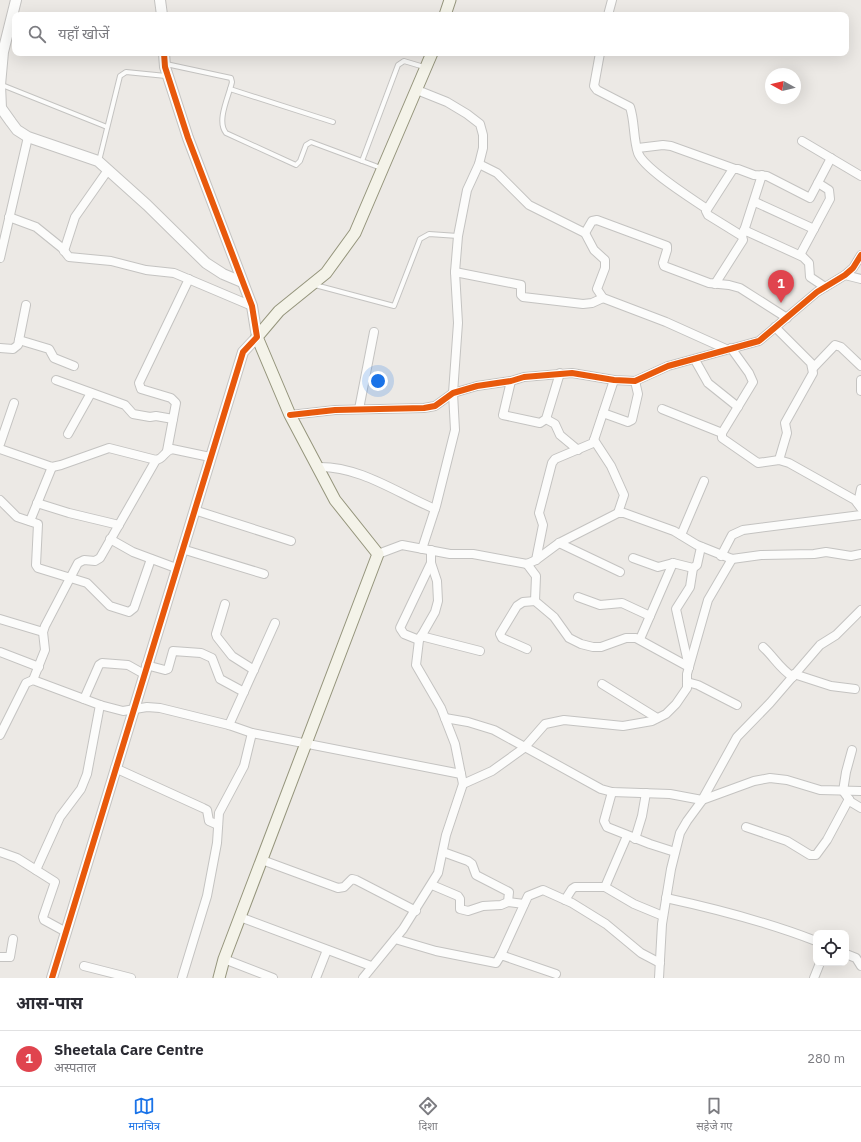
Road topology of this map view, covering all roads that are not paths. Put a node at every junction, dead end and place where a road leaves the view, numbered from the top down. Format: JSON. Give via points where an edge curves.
{"nodes":[{"id":1,"x":16,"y":0,"type":"edge"},
{"id":2,"x":160,"y":0,"type":"edge"},
{"id":3,"x":450,"y":0,"type":"edge"},
{"id":4,"x":612,"y":0,"type":"edge"},
{"id":5,"x":13,"y":12,"type":"edge"},
{"id":6,"x":162,"y":12,"type":"edge"},
{"id":7,"x":446,"y":12,"type":"edge"},
{"id":8,"x":609,"y":12,"type":"edge"},
{"id":9,"x":12,"y":16,"type":"edge"},
{"id":10,"x":164,"y":56,"type":"edge"},
{"id":11,"x":431,"y":56,"type":"edge"},
{"id":12,"x":599,"y":56,"type":"edge"},
{"id":13,"x":165,"y":64,"type":"junction"},
{"id":14,"x":426,"y":67,"type":"junction"},
{"id":15,"x":168,"y":76,"type":"junction"},
{"id":16,"x":0,"y":85,"type":"edge"},
{"id":17,"x":230,"y":89,"type":"junction"},
{"id":18,"x":417,"y":90,"type":"junction"},
{"id":19,"x":0,"y":109,"type":"edge"},
{"id":20,"x":333,"y":122,"type":"dead end"},
{"id":21,"x":107,"y":127,"type":"junction"},
{"id":22,"x":28,"y":137,"type":"junction"},
{"id":23,"x":802,"y":141,"type":"dead end"},
{"id":24,"x":638,"y":148,"type":"junction"},
{"id":25,"x":831,"y":158,"type":"junction"},
{"id":26,"x":98,"y":161,"type":"junction"},
{"id":27,"x":362,"y":161,"type":"junction"},
{"id":28,"x":479,"y":164,"type":"junction"},
{"id":29,"x":383,"y":169,"type":"junction"},
{"id":30,"x":736,"y":169,"type":"junction"},
{"id":31,"x":108,"y":170,"type":"junction"},
{"id":32,"x":762,"y":175,"type":"junction"},
{"id":33,"x":861,"y":176,"type":"edge"},
{"id":34,"x":818,"y":183,"type":"junction"},
{"id":35,"x":754,"y":202,"type":"junction"},
{"id":36,"x":707,"y":209,"type":"junction"},
{"id":37,"x":9,"y":217,"type":"junction"},
{"id":38,"x":814,"y":229,"type":"junction"},
{"id":39,"x":585,"y":233,"type":"junction"},
{"id":40,"x":743,"y":233,"type":"junction"},
{"id":41,"x":458,"y":236,"type":"junction"},
{"id":42,"x":64,"y":251,"type":"junction"},
{"id":43,"x":800,"y":255,"type":"junction"},
{"id":44,"x":861,"y":255,"type":"edge"},
{"id":45,"x":0,"y":258,"type":"edge"},
{"id":46,"x":455,"y":272,"type":"junction"},
{"id":47,"x":845,"y":275,"type":"junction"},
{"id":48,"x":188,"y":279,"type":"junction"},
{"id":49,"x":861,"y":279,"type":"edge"},
{"id":50,"x":242,"y":282,"type":"junction"},
{"id":51,"x":312,"y":284,"type":"junction"},
{"id":52,"x":715,"y":284,"type":"junction"},
{"id":53,"x":825,"y":287,"type":"junction"},
{"id":54,"x":602,"y":298,"type":"junction"},
{"id":55,"x":26,"y":305,"type":"dead end"},
{"id":56,"x":252,"y":306,"type":"junction"},
{"id":57,"x":787,"y":318,"type":"junction"},
{"id":58,"x":775,"y":327,"type":"junction"},
{"id":59,"x":374,"y":332,"type":"dead end"},
{"id":60,"x":257,"y":337,"type":"junction"},
{"id":61,"x":19,"y":340,"type":"junction"},
{"id":62,"x":0,"y":348,"type":"edge"},
{"id":63,"x":729,"y":349,"type":"junction"},
{"id":64,"x":695,"y":360,"type":"junction"},
{"id":65,"x":74,"y":366,"type":"dead end"},
{"id":66,"x":861,"y":366,"type":"edge"},
{"id":67,"x":813,"y":368,"type":"junction"},
{"id":68,"x":560,"y":373,"type":"junction"},
{"id":69,"x":56,"y":380,"type":"dead end"},
{"id":70,"x":614,"y":380,"type":"junction"},
{"id":71,"x":861,"y":380,"type":"edge"},
{"id":72,"x":511,"y":381,"type":"junction"},
{"id":73,"x":635,"y":381,"type":"junction"},
{"id":74,"x":861,"y":391,"type":"edge"},
{"id":75,"x":91,"y":393,"type":"junction"},
{"id":76,"x":453,"y":393,"type":"junction"},
{"id":77,"x":14,"y":403,"type":"dead end"},
{"id":78,"x":738,"y":407,"type":"junction"},
{"id":79,"x":662,"y":409,"type":"dead end"},
{"id":80,"x":359,"y":410,"type":"junction"},
{"id":81,"x":604,"y":412,"type":"junction"},
{"id":82,"x":290,"y":415,"type":"junction"},
{"id":83,"x":173,"y":419,"type":"junction"},
{"id":84,"x":546,"y":419,"type":"junction"},
{"id":85,"x":722,"y":433,"type":"junction"},
{"id":86,"x":68,"y":434,"type":"dead end"},
{"id":87,"x":594,"y":440,"type":"junction"},
{"id":88,"x":0,"y":444,"type":"edge"},
{"id":89,"x":0,"y":448,"type":"edge"},
{"id":90,"x":578,"y":450,"type":"junction"},
{"id":91,"x":167,"y":451,"type":"junction"},
{"id":92,"x":210,"y":457,"type":"junction"},
{"id":93,"x":156,"y":460,"type":"junction"},
{"id":94,"x":779,"y":460,"type":"junction"},
{"id":95,"x":52,"y":466,"type":"junction"},
{"id":96,"x":318,"y":466,"type":"junction"},
{"id":97,"x":704,"y":481,"type":"dead end"},
{"id":98,"x":861,"y":489,"type":"edge"},
{"id":99,"x":0,"y":500,"type":"edge"},
{"id":100,"x":37,"y":503,"type":"junction"},
{"id":101,"x":860,"y":505,"type":"edge"},
{"id":102,"x":435,"y":509,"type":"junction"},
{"id":103,"x":194,"y":510,"type":"junction"},
{"id":104,"x":618,"y":513,"type":"junction"},
{"id":105,"x":861,"y":515,"type":"edge"},
{"id":106,"x":30,"y":521,"type":"junction"},
{"id":107,"x":118,"y":525,"type":"junction"},
{"id":108,"x":681,"y":535,"type":"junction"},
{"id":109,"x":110,"y":539,"type":"junction"},
{"id":110,"x":291,"y":542,"type":"dead end"},
{"id":111,"x":559,"y":543,"type":"junction"},
{"id":112,"x":702,"y":547,"type":"junction"},
{"id":113,"x":182,"y":549,"type":"junction"},
{"id":114,"x":422,"y":549,"type":"junction"},
{"id":115,"x":431,"y":550,"type":"junction"},
{"id":116,"x":378,"y":554,"type":"junction"},
{"id":117,"x":861,"y":554,"type":"edge"},
{"id":118,"x":722,"y":556,"type":"junction"},
{"id":119,"x":633,"y":558,"type":"dead end"},
{"id":120,"x":151,"y":559,"type":"junction"},
{"id":121,"x":732,"y":559,"type":"junction"},
{"id":122,"x":536,"y":560,"type":"junction"},
{"id":123,"x":431,"y":563,"type":"junction"},
{"id":124,"x":673,"y":563,"type":"junction"},
{"id":125,"x":527,"y":564,"type":"junction"},
{"id":126,"x":176,"y":568,"type":"junction"},
{"id":127,"x":693,"y":568,"type":"junction"},
{"id":128,"x":620,"y":572,"type":"dead end"},
{"id":129,"x":264,"y":574,"type":"dead end"},
{"id":130,"x":70,"y":577,"type":"junction"},
{"id":131,"x":578,"y":597,"type":"dead end"},
{"id":132,"x":535,"y":601,"type":"junction"},
{"id":133,"x":225,"y":604,"type":"dead end"},
{"id":134,"x":861,"y":610,"type":"edge"},
{"id":135,"x":650,"y":616,"type":"junction"},
{"id":136,"x":0,"y":619,"type":"edge"},
{"id":137,"x":275,"y":623,"type":"dead end"},
{"id":138,"x":43,"y":632,"type":"junction"},
{"id":139,"x":420,"y":638,"type":"junction"},
{"id":140,"x":640,"y":639,"type":"junction"},
{"id":141,"x":763,"y":647,"type":"dead end"},
{"id":142,"x":527,"y":649,"type":"dead end"},
{"id":143,"x":480,"y":651,"type":"dead end"},
{"id":144,"x":0,"y":652,"type":"edge"},
{"id":145,"x":39,"y":667,"type":"junction"},
{"id":146,"x":689,"y":667,"type":"junction"},
{"id":147,"x":145,"y":670,"type":"junction"},
{"id":148,"x":254,"y":670,"type":"junction"},
{"id":149,"x":794,"y":676,"type":"junction"},
{"id":150,"x":33,"y":680,"type":"junction"},
{"id":151,"x":687,"y":682,"type":"junction"},
{"id":152,"x":602,"y":684,"type":"dead end"},
{"id":153,"x":855,"y":688,"type":"dead end"},
{"id":154,"x":244,"y":692,"type":"junction"},
{"id":155,"x":84,"y":699,"type":"junction"},
{"id":156,"x":100,"y":705,"type":"junction"},
{"id":157,"x":737,"y":705,"type":"dead end"},
{"id":158,"x":133,"y":710,"type":"junction"},
{"id":159,"x":445,"y":718,"type":"junction"},
{"id":160,"x":657,"y":718,"type":"junction"},
{"id":161,"x":229,"y":726,"type":"junction"},
{"id":162,"x":252,"y":733,"type":"junction"},
{"id":163,"x":0,"y":735,"type":"edge"},
{"id":164,"x":307,"y":743,"type":"junction"},
{"id":165,"x":524,"y":748,"type":"junction"},
{"id":166,"x":852,"y":750,"type":"dead end"},
{"id":167,"x":115,"y":768,"type":"junction"},
{"id":168,"x":461,"y":774,"type":"junction"},
{"id":169,"x":462,"y":784,"type":"junction"},
{"id":170,"x":843,"y":791,"type":"junction"},
{"id":171,"x":861,"y":791,"type":"edge"},
{"id":172,"x":612,"y":792,"type":"junction"},
{"id":173,"x":646,"y":793,"type":"junction"},
{"id":174,"x":849,"y":799,"type":"junction"},
{"id":175,"x":702,"y":800,"type":"junction"},
{"id":176,"x":861,"y":808,"type":"edge"},
{"id":177,"x":218,"y":825,"type":"junction"},
{"id":178,"x":746,"y":827,"type":"dead end"},
{"id":179,"x":631,"y":837,"type":"junction"},
{"id":180,"x":0,"y":852,"type":"edge"},
{"id":181,"x":443,"y":852,"type":"junction"},
{"id":182,"x":674,"y":852,"type":"junction"},
{"id":183,"x":262,"y":860,"type":"junction"},
{"id":184,"x":36,"y":870,"type":"junction"},
{"id":185,"x":432,"y":885,"type":"junction"},
{"id":186,"x":605,"y":887,"type":"junction"},
{"id":187,"x":666,"y":898,"type":"junction"},
{"id":188,"x":565,"y":900,"type":"junction"},
{"id":189,"x":508,"y":902,"type":"junction"},
{"id":190,"x":524,"y":904,"type":"junction"},
{"id":191,"x":416,"y":911,"type":"junction"},
{"id":192,"x":663,"y":916,"type":"junction"},
{"id":193,"x":240,"y":917,"type":"junction"},
{"id":194,"x":66,"y":932,"type":"junction"},
{"id":195,"x":13,"y":939,"type":"dead end"},
{"id":196,"x":395,"y":939,"type":"junction"},
{"id":197,"x":813,"y":941,"type":"edge"},
{"id":198,"x":327,"y":950,"type":"junction"},
{"id":199,"x":501,"y":955,"type":"junction"},
{"id":200,"x":849,"y":955,"type":"edge"},
{"id":201,"x":0,"y":957,"type":"edge"},
{"id":202,"x":224,"y":958,"type":"junction"},
{"id":203,"x":660,"y":963,"type":"junction"},
{"id":204,"x":84,"y":966,"type":"dead end"},
{"id":205,"x":371,"y":966,"type":"junction"},
{"id":206,"x":819,"y":966,"type":"edge"},
{"id":207,"x":861,"y":966,"type":"edge"},
{"id":208,"x":556,"y":974,"type":"dead end"},
{"id":209,"x":52,"y":978,"type":"edge"},
{"id":210,"x":131,"y":978,"type":"edge"},
{"id":211,"x":182,"y":978,"type":"edge"},
{"id":212,"x":219,"y":978,"type":"edge"},
{"id":213,"x":272,"y":978,"type":"edge"},
{"id":214,"x":316,"y":978,"type":"edge"},
{"id":215,"x":363,"y":978,"type":"edge"},
{"id":216,"x":659,"y":978,"type":"edge"},
{"id":217,"x":814,"y":978,"type":"edge"}],
"edges":[{"from":1,"to":5,"type":"street"},
{"from":2,"to":6,"type":"street"},
{"from":3,"to":7,"type":"main road"},
{"from":4,"to":8,"type":"street"},
{"from":9,"to":16,"type":"street","via":[[3,52]]},
{"from":10,"to":13,"type":"street"},
{"from":11,"to":14,"type":"main road"},
{"from":12,"to":24,"type":"street","via":[[594,86],[630,107]]},
{"from":13,"to":15,"type":"street"},
{"from":13,"to":17,"type":"lane","via":[[226,76],[231,78]]},
{"from":14,"to":18,"type":"main road"},
{"from":14,"to":27,"type":"lane","via":[[404,61],[398,65]]},
{"from":15,"to":21,"type":"lane","via":[[123,73],[120,76]]},
{"from":15,"to":50,"type":"street","via":[[188,138]]},
{"from":16,"to":19,"type":"street"},
{"from":16,"to":21,"type":"lane"},
{"from":17,"to":20,"type":"lane"},
{"from":17,"to":27,"type":"lane","via":[[222,121],[222,128],[226,133],[296,165],[306,144],[311,142]]},
{"from":18,"to":28,"type":"street","via":[[447,102],[480,124],[483,148]]},
{"from":18,"to":29,"type":"main road"},
{"from":19,"to":22,"type":"street","via":[[17,130]]},
{"from":21,"to":26,"type":"lane"},
{"from":22,"to":26,"type":"street"},
{"from":22,"to":37,"type":"street"},
{"from":23,"to":25,"type":"street"},
{"from":24,"to":30,"type":"street","via":[[671,146]]},
{"from":24,"to":36,"type":"street","via":[[642,160]]},
{"from":25,"to":33,"type":"street"},
{"from":25,"to":34,"type":"street"},
{"from":26,"to":31,"type":"street"},
{"from":27,"to":29,"type":"lane"},
{"from":28,"to":39,"type":"street","via":[[496,173],[529,205]]},
{"from":28,"to":41,"type":"street","via":[[467,190]]},
{"from":29,"to":51,"type":"main road","via":[[354,232],[326,273]]},
{"from":30,"to":32,"type":"street"},
{"from":30,"to":36,"type":"street","via":[[730,173]]},
{"from":31,"to":42,"type":"street","via":[[76,217]]},
{"from":31,"to":50,"type":"street","via":[[206,263]]},
{"from":32,"to":34,"type":"street","via":[[807,198],[812,196]]},
{"from":32,"to":35,"type":"street"},
{"from":34,"to":38,"type":"street","via":[[829,190],[831,196]]},
{"from":35,"to":38,"type":"street"},
{"from":35,"to":40,"type":"street"},
{"from":36,"to":40,"type":"street","via":[[708,215]]},
{"from":37,"to":42,"type":"street","via":[[36,227]]},
{"from":37,"to":45,"type":"street"},
{"from":38,"to":43,"type":"street"},
{"from":39,"to":52,"type":"street","via":[[592,221],[597,220],[667,246],[664,266]]},
{"from":39,"to":54,"type":"street","via":[[594,250],[605,260],[605,268],[597,289]]},
{"from":40,"to":43,"type":"street"},
{"from":40,"to":52,"type":"street","via":[[743,240]]},
{"from":41,"to":46,"type":"street"},
{"from":41,"to":51,"type":"lane","via":[[429,234],[420,239],[394,306]]},
{"from":42,"to":48,"type":"street","via":[[72,258],[111,261],[146,270],[174,273]]},
{"from":43,"to":53,"type":"street","via":[[809,263],[810,277]]},
{"from":44,"to":47,"type":"street"},
{"from":46,"to":54,"type":"street","via":[[521,285],[523,297],[583,304]]},
{"from":46,"to":76,"type":"street","via":[[458,323]]},
{"from":47,"to":49,"type":"street"},
{"from":47,"to":53,"type":"street"},
{"from":48,"to":56,"type":"street"},
{"from":48,"to":83,"type":"street","via":[[140,383],[141,389],[175,401]]},
{"from":50,"to":56,"type":"street"},
{"from":51,"to":60,"type":"main road","via":[[279,311]]},
{"from":52,"to":57,"type":"street","via":[[740,288]]},
{"from":53,"to":57,"type":"street"},
{"from":54,"to":63,"type":"street"},
{"from":55,"to":61,"type":"street"},
{"from":56,"to":60,"type":"street"},
{"from":57,"to":58,"type":"street"},
{"from":58,"to":63,"type":"street","via":[[759,341]]},
{"from":58,"to":67,"type":"street"},
{"from":59,"to":80,"type":"street"},
{"from":60,"to":82,"type":"main road"},
{"from":60,"to":92,"type":"street","via":[[242,352]]},
{"from":61,"to":62,"type":"street","via":[[13,349]]},
{"from":61,"to":65,"type":"street","via":[[49,350],[54,358]]},
{"from":63,"to":64,"type":"street"},
{"from":63,"to":78,"type":"street","via":[[752,378],[751,385]]},
{"from":64,"to":73,"type":"street","via":[[668,366]]},
{"from":64,"to":78,"type":"street","via":[[708,383]]},
{"from":66,"to":67,"type":"street","via":[[841,347],[835,345]]},
{"from":67,"to":94,"type":"street","via":[[813,373],[785,423],[788,433]]},
{"from":68,"to":70,"type":"street","via":[[572,372]]},
{"from":68,"to":72,"type":"street"},
{"from":68,"to":84,"type":"street"},
{"from":69,"to":75,"type":"street"},
{"from":70,"to":73,"type":"street"},
{"from":70,"to":81,"type":"street"},
{"from":71,"to":74,"type":"street"},
{"from":72,"to":76,"type":"street"},
{"from":72,"to":84,"type":"street","via":[[503,415],[540,423]]},
{"from":73,"to":81,"type":"street","via":[[638,394],[632,420],[628,422]]},
{"from":75,"to":83,"type":"street","via":[[125,405],[133,414]]},
{"from":75,"to":86,"type":"street"},
{"from":76,"to":80,"type":"street","via":[[435,406],[424,408]]},
{"from":76,"to":102,"type":"street","via":[[455,430]]},
{"from":77,"to":88,"type":"street"},
{"from":78,"to":85,"type":"street"},
{"from":79,"to":85,"type":"street"},
{"from":80,"to":82,"type":"street"},
{"from":81,"to":87,"type":"street"},
{"from":82,"to":96,"type":"main road"},
{"from":83,"to":91,"type":"street"},
{"from":84,"to":90,"type":"street","via":[[555,424],[560,435]]},
{"from":85,"to":94,"type":"street","via":[[722,438],[758,463]]},
{"from":87,"to":90,"type":"street","via":[[590,445]]},
{"from":87,"to":104,"type":"street","via":[[611,466],[624,495]]},
{"from":89,"to":95,"type":"street"},
{"from":90,"to":122,"type":"street","via":[[555,459],[552,464],[539,513],[543,525]]},
{"from":91,"to":92,"type":"street","via":[[172,449]]},
{"from":91,"to":93,"type":"street","via":[[163,458]]},
{"from":92,"to":103,"type":"street"},
{"from":93,"to":95,"type":"street","via":[[109,448],[61,466]]},
{"from":93,"to":107,"type":"street"},
{"from":94,"to":101,"type":"street","via":[[789,463]]},
{"from":95,"to":100,"type":"street"},
{"from":96,"to":102,"type":"street","via":[[332,467],[381,482]]},
{"from":96,"to":116,"type":"main road","via":[[336,500]]},
{"from":97,"to":108,"type":"street"},
{"from":98,"to":101,"type":"street"},
{"from":99,"to":106,"type":"street","via":[[17,517]]},
{"from":100,"to":106,"type":"street"},
{"from":100,"to":107,"type":"street"},
{"from":102,"to":114,"type":"street"},
{"from":103,"to":110,"type":"street"},
{"from":103,"to":113,"type":"street"},
{"from":104,"to":108,"type":"street"},
{"from":104,"to":111,"type":"street"},
{"from":105,"to":118,"type":"street","via":[[742,530],[732,535]]},
{"from":106,"to":130,"type":"street","via":[[38,524],[36,566]]},
{"from":107,"to":109,"type":"street"},
{"from":108,"to":112,"type":"street"},
{"from":109,"to":120,"type":"street"},
{"from":109,"to":130,"type":"street","via":[[97,561],[80,560]]},
{"from":111,"to":122,"type":"street"},
{"from":111,"to":128,"type":"street"},
{"from":112,"to":118,"type":"street"},
{"from":112,"to":127,"type":"street","via":[[697,565]]},
{"from":113,"to":126,"type":"street"},
{"from":113,"to":129,"type":"street"},
{"from":114,"to":115,"type":"street"},
{"from":114,"to":116,"type":"street","via":[[402,545]]},
{"from":115,"to":123,"type":"street"},
{"from":115,"to":125,"type":"street","via":[[450,554],[473,554]]},
{"from":116,"to":164,"type":"main road"},
{"from":117,"to":121,"type":"street","via":[[850,556],[826,552]]},
{"from":118,"to":121,"type":"street"},
{"from":119,"to":124,"type":"street","via":[[658,567]]},
{"from":120,"to":126,"type":"street"},
{"from":120,"to":130,"type":"street","via":[[134,608],[129,612],[110,606],[91,585]]},
{"from":121,"to":146,"type":"street","via":[[708,600]]},
{"from":122,"to":125,"type":"street"},
{"from":123,"to":139,"type":"street","via":[[437,580],[438,601],[435,612]]},
{"from":123,"to":139,"type":"street","via":[[400,628],[404,634]]},
{"from":124,"to":127,"type":"street"},
{"from":124,"to":135,"type":"street"},
{"from":125,"to":132,"type":"street","via":[[536,576]]},
{"from":126,"to":147,"type":"street"},
{"from":127,"to":146,"type":"street","via":[[690,587],[676,610]]},
{"from":130,"to":138,"type":"street"},
{"from":131,"to":135,"type":"street","via":[[600,605],[622,602]]},
{"from":132,"to":140,"type":"street","via":[[554,617],[569,638],[581,644],[601,647],[631,637]]},
{"from":132,"to":142,"type":"street","via":[[523,602],[517,606],[500,634],[502,638]]},
{"from":133,"to":148,"type":"street","via":[[217,637],[232,656]]},
{"from":134,"to":149,"type":"street","via":[[836,635],[820,645]]},
{"from":135,"to":140,"type":"street"},
{"from":136,"to":138,"type":"street"},
{"from":137,"to":148,"type":"street"},
{"from":138,"to":145,"type":"street","via":[[45,650]]},
{"from":139,"to":143,"type":"street"},
{"from":139,"to":159,"type":"street","via":[[416,665]]},
{"from":140,"to":146,"type":"street"},
{"from":141,"to":149,"type":"street","via":[[782,670]]},
{"from":144,"to":145,"type":"street"},
{"from":145,"to":150,"type":"street"},
{"from":146,"to":151,"type":"street"},
{"from":147,"to":154,"type":"street","via":[[168,669],[173,651],[201,653],[212,658],[220,680]]},
{"from":147,"to":155,"type":"street","via":[[128,665],[102,663]]},
{"from":147,"to":158,"type":"street"},
{"from":148,"to":154,"type":"street"},
{"from":149,"to":153,"type":"street","via":[[831,686]]},
{"from":149,"to":175,"type":"street","via":[[737,737]]},
{"from":150,"to":155,"type":"street"},
{"from":150,"to":163,"type":"street","via":[[26,684]]},
{"from":151,"to":157,"type":"street"},
{"from":151,"to":160,"type":"street","via":[[687,688],[676,704],[666,714]]},
{"from":152,"to":160,"type":"street"},
{"from":154,"to":161,"type":"street"},
{"from":155,"to":156,"type":"street"},
{"from":156,"to":158,"type":"street","via":[[123,711]]},
{"from":156,"to":184,"type":"street","via":[[87,774],[81,789],[60,817]]},
{"from":158,"to":161,"type":"street","via":[[160,708]]},
{"from":158,"to":167,"type":"street"},
{"from":159,"to":165,"type":"street","via":[[494,730]]},
{"from":159,"to":168,"type":"street","via":[[455,744]]},
{"from":160,"to":165,"type":"street","via":[[623,726],[564,720],[545,724]]},
{"from":161,"to":162,"type":"street"},
{"from":162,"to":164,"type":"street"},
{"from":162,"to":177,"type":"street","via":[[244,766],[223,803]]},
{"from":164,"to":168,"type":"street"},
{"from":164,"to":183,"type":"main road"},
{"from":165,"to":169,"type":"street","via":[[492,771]]},
{"from":165,"to":172,"type":"street","via":[[601,789]]},
{"from":166,"to":170,"type":"street"},
{"from":167,"to":177,"type":"street","via":[[207,810],[209,821]]},
{"from":167,"to":194,"type":"street"},
{"from":168,"to":169,"type":"street"},
{"from":169,"to":181,"type":"street"},
{"from":170,"to":171,"type":"street"},
{"from":170,"to":174,"type":"street"},
{"from":170,"to":175,"type":"street","via":[[820,790],[787,780],[770,778],[754,781]]},
{"from":172,"to":173,"type":"street"},
{"from":172,"to":179,"type":"street","via":[[604,824]]},
{"from":173,"to":175,"type":"street"},
{"from":173,"to":179,"type":"street","via":[[642,816]]},
{"from":174,"to":176,"type":"street"},
{"from":174,"to":178,"type":"street","via":[[816,855],[810,855],[787,841]]},
{"from":175,"to":182,"type":"street","via":[[684,827]]},
{"from":177,"to":211,"type":"street","via":[[207,896]]},
{"from":179,"to":182,"type":"street"},
{"from":179,"to":186,"type":"street"},
{"from":180,"to":184,"type":"street","via":[[17,858]]},
{"from":181,"to":185,"type":"street"},
{"from":181,"to":189,"type":"street","via":[[468,861],[476,875],[509,892]]},
{"from":182,"to":187,"type":"street"},
{"from":183,"to":191,"type":"street","via":[[338,888],[344,887],[352,879],[356,880]]},
{"from":183,"to":193,"type":"main road"},
{"from":184,"to":194,"type":"street","via":[[56,882],[44,920]]},
{"from":185,"to":189,"type":"street","via":[[458,896],[463,911]]},
{"from":185,"to":191,"type":"street"},
{"from":186,"to":188,"type":"street","via":[[575,887]]},
{"from":186,"to":192,"type":"street","via":[[634,904]]},
{"from":187,"to":192,"type":"street"},
{"from":187,"to":197,"type":"street","via":[[716,909],[788,930]]},
{"from":188,"to":190,"type":"street","via":[[543,890],[528,896]]},
{"from":188,"to":203,"type":"street","via":[[606,924],[641,954]]},
{"from":189,"to":190,"type":"street"},
{"from":190,"to":199,"type":"street"},
{"from":191,"to":196,"type":"street"},
{"from":192,"to":203,"type":"street"},
{"from":193,"to":198,"type":"street"},
{"from":193,"to":202,"type":"main road"},
{"from":194,"to":209,"type":"street"},
{"from":195,"to":201,"type":"street","via":[[10,957]]},
{"from":196,"to":199,"type":"street","via":[[436,951],[496,963]]},
{"from":196,"to":205,"type":"street"},
{"from":198,"to":205,"type":"street"},
{"from":198,"to":214,"type":"street"},
{"from":199,"to":208,"type":"street"},
{"from":200,"to":207,"type":"street","via":[[856,958]]},
{"from":202,"to":212,"type":"main road"},
{"from":202,"to":213,"type":"street"},
{"from":203,"to":216,"type":"street"},
{"from":204,"to":210,"type":"street"},
{"from":205,"to":215,"type":"street"},
{"from":206,"to":217,"type":"street"}]}
